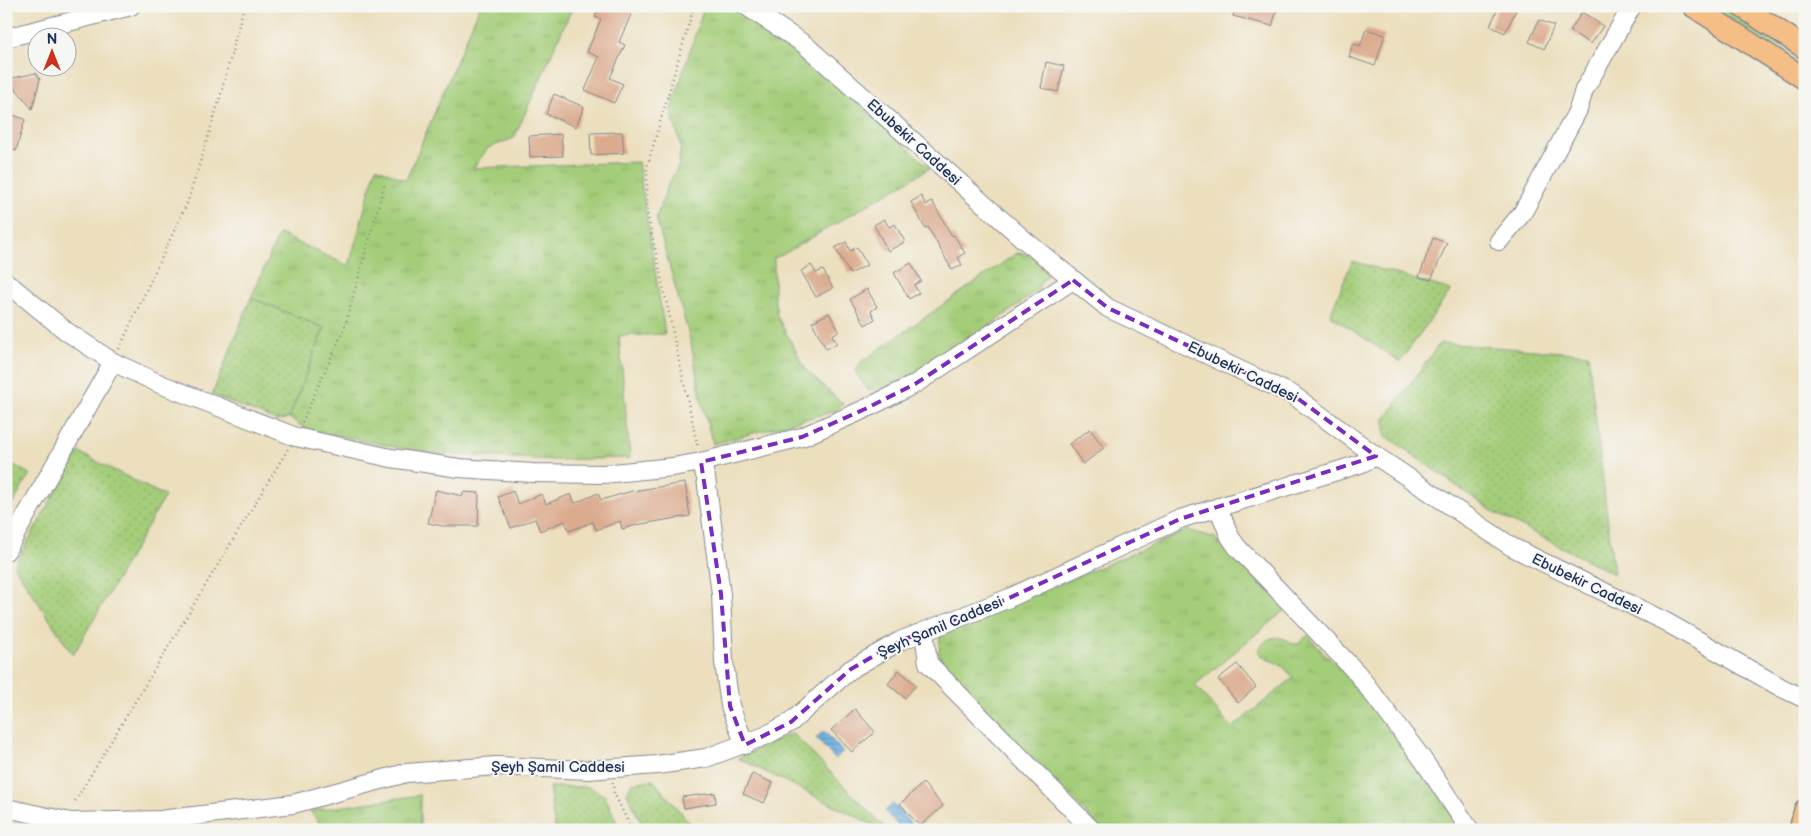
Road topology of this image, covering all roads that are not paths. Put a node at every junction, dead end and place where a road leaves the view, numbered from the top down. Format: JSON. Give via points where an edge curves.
{"nodes":[{"id":1,"x":130,"y":6,"type":"edge"},
{"id":2,"x":746,"y":6,"type":"edge"},
{"id":3,"x":1632,"y":6,"type":"edge"},
{"id":4,"x":1693,"y":6,"type":"edge"},
{"id":5,"x":1741,"y":6,"type":"edge"},
{"id":6,"x":6,"y":38,"type":"edge"},
{"id":7,"x":1805,"y":48,"type":"edge"},
{"id":8,"x":1805,"y":79,"type":"edge"},
{"id":9,"x":1499,"y":241,"type":"dead end"},
{"id":10,"x":1073,"y":280,"type":"junction"},
{"id":11,"x":6,"y":282,"type":"edge"},
{"id":12,"x":113,"y":362,"type":"junction"},
{"id":13,"x":1376,"y":456,"type":"junction"},
{"id":14,"x":701,"y":462,"type":"junction"},
{"id":15,"x":1218,"y":507,"type":"junction"},
{"id":16,"x":6,"y":551,"type":"edge"},
{"id":17,"x":924,"y":632,"type":"junction"},
{"id":18,"x":1805,"y":699,"type":"edge"},
{"id":19,"x":745,"y":745,"type":"junction"},
{"id":20,"x":6,"y":808,"type":"edge"},
{"id":21,"x":1805,"y":810,"type":"edge"},
{"id":22,"x":1805,"y":826,"type":"edge"},
{"id":23,"x":1092,"y":830,"type":"edge"},
{"id":24,"x":1470,"y":830,"type":"edge"},
{"id":25,"x":1801,"y":830,"type":"edge"}],
"edges":[{"from":1,"to":6,"type":"street"},
{"from":2,"to":10,"type":"street","name":"Ebubekir Caddesi","via":[[804,44]]},
{"from":3,"to":9,"type":"street","via":[[1584,90],[1578,110],[1522,212]]},
{"from":4,"to":8,"type":"main road"},
{"from":5,"to":7,"type":"main road"},
{"from":10,"to":13,"type":"street","name":"Ebubekir Caddesi","via":[[1108,308],[1293,394]]},
{"from":10,"to":14,"type":"street","via":[[915,384],[865,409],[802,437]]},
{"from":11,"to":12,"type":"street","via":[[66,331]]},
{"from":12,"to":14,"type":"street","via":[[160,384],[296,437],[391,458],[458,468],[603,474]]},
{"from":12,"to":16,"type":"street"},
{"from":13,"to":15,"type":"street","name":"Şeyh Şamil Caddesi","via":[[1360,464]]},
{"from":13,"to":18,"type":"street","name":"Ebubekir Caddesi","via":[[1512,547],[1666,622]]},
{"from":14,"to":19,"type":"street","via":[[706,478],[721,594],[730,706]]},
{"from":15,"to":17,"type":"street","name":"Şeyh Şamil Caddesi","via":[[1180,519],[1007,599]]},
{"from":15,"to":24,"type":"street","via":[[1237,547],[1357,673],[1421,757]]},
{"from":17,"to":19,"type":"street","name":"Şeyh Şamil Caddesi","via":[[860,663],[791,722]]},
{"from":17,"to":23,"type":"street","via":[[928,663]]},
{"from":19,"to":20,"type":"street","name":"Şeyh Şamil Caddesi","via":[[706,758],[657,765],[588,770],[496,766],[406,773],[293,804],[160,820],[71,822]]},
{"from":21,"to":25,"type":"main road"},
{"from":22,"to":25,"type":"main road"}]}
